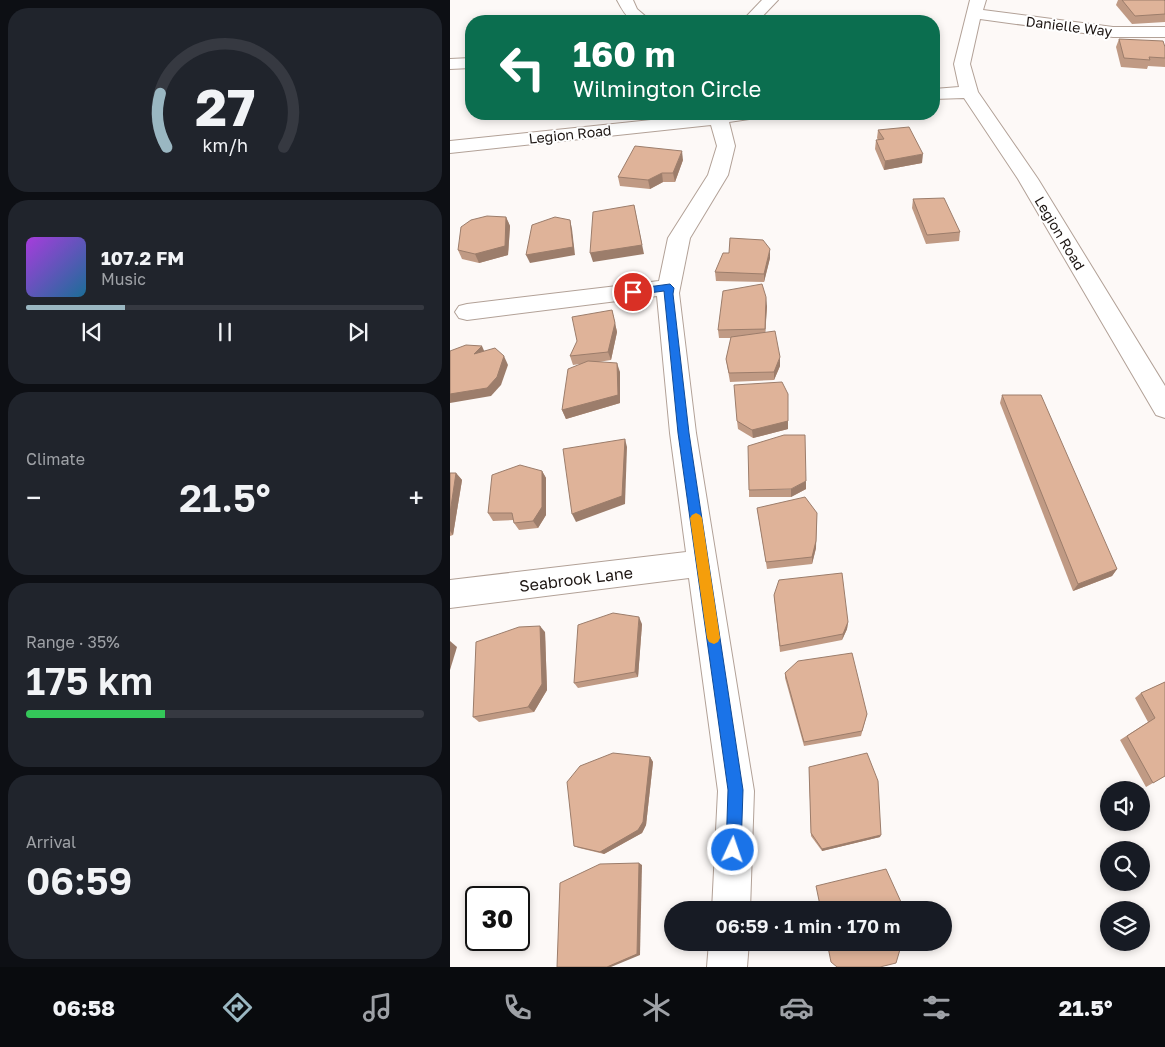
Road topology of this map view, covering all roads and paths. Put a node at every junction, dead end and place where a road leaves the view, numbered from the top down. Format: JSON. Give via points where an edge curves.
{"nodes":[{"id":1,"x":624,"y":0,"type":"edge"},
{"id":2,"x":770,"y":0,"type":"edge"},
{"id":3,"x":976,"y":7,"type":"edge"},
{"id":4,"x":635,"y":15,"type":"edge"},
{"id":5,"x":756,"y":15,"type":"edge"},
{"id":6,"x":1165,"y":32,"type":"edge"},
{"id":7,"x":465,"y":63,"type":"edge"},
{"id":8,"x":450,"y":64,"type":"edge"},
{"id":9,"x":969,"y":92,"type":"junction"},
{"id":10,"x":940,"y":94,"type":"edge"},
{"id":11,"x":696,"y":120,"type":"edge"},
{"id":12,"x":718,"y":120,"type":"edge"},
{"id":13,"x":450,"y":147,"type":"edge"},
{"id":14,"x":670,"y":288,"type":"junction"},
{"id":15,"x":467,"y":312,"type":"dead end"},
{"id":16,"x":1165,"y":408,"type":"edge"},
{"id":17,"x":703,"y":563,"type":"junction"},
{"id":18,"x":450,"y":594,"type":"edge"},
{"id":19,"x":730,"y":901,"type":"edge"},
{"id":20,"x":728,"y":951,"type":"edge"},
{"id":21,"x":727,"y":967,"type":"edge"}],
"edges":[{"from":1,"to":4,"type":"street"},
{"from":2,"to":5,"type":"street"},
{"from":3,"to":6,"type":"street","name":"Danielle Way","via":[[1113,32]]},
{"from":3,"to":9,"type":"street","via":[[962,64]]},
{"from":7,"to":8,"type":"street"},
{"from":9,"to":10,"type":"street"},
{"from":9,"to":16,"type":"street","name":"Legion Road","via":[[1028,179]]},
{"from":11,"to":13,"type":"street","name":"Legion Road"},
{"from":12,"to":14,"type":"street","via":[[726,146],[718,175],[679,238]]},
{"from":14,"to":15,"type":"street"},
{"from":14,"to":17,"type":"street","via":[[668,294],[684,433]]},
{"from":17,"to":18,"type":"street","name":"Seabrook Lane"},
{"from":17,"to":19,"type":"street","via":[[736,790]]},
{"from":20,"to":21,"type":"street"}]}
